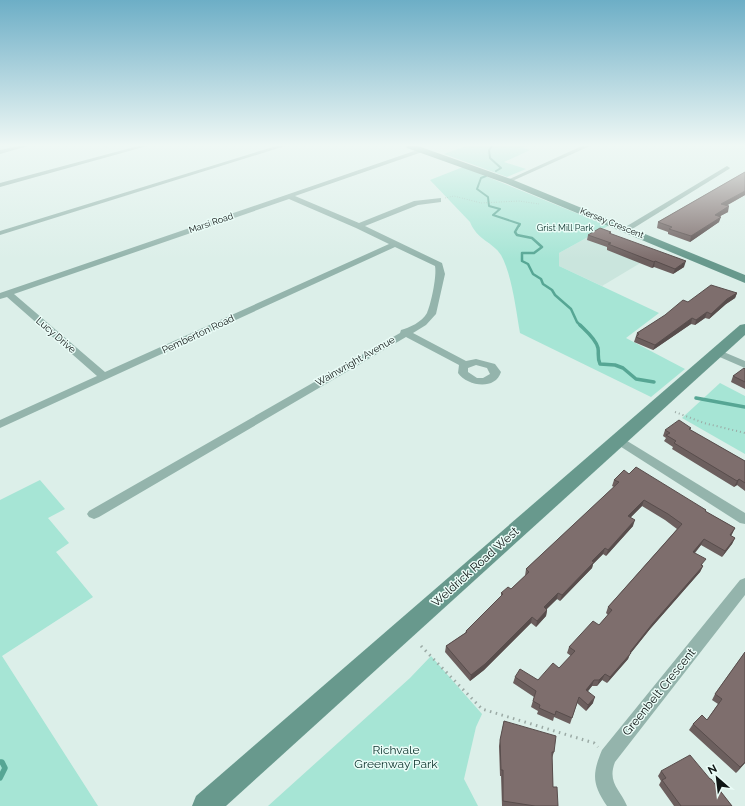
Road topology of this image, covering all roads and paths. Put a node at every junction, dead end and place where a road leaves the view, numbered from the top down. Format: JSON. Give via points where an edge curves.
{"nodes":[{"id":1,"x":159,"y":184,"type":"edge"},
{"id":2,"x":327,"y":184,"type":"edge"},
{"id":3,"x":515,"y":184,"type":"edge"},
{"id":4,"x":701,"y":184,"type":"edge"},
{"id":5,"x":291,"y":196,"type":"junction"},
{"id":6,"x":438,"y":200,"type":"joint"},
{"id":7,"x":541,"y":204,"type":"dead end"},
{"id":8,"x":359,"y":226,"type":"junction"},
{"id":9,"x":626,"y":228,"type":"junction"},
{"id":10,"x":0,"y":232,"type":"edge"},
{"id":11,"x":395,"y":244,"type":"junction"},
{"id":12,"x":745,"y":279,"type":"edge"},
{"id":13,"x":4,"y":294,"type":"edge"},
{"id":14,"x":745,"y":328,"type":"edge"},
{"id":15,"x":404,"y":332,"type":"junction"},
{"id":16,"x":719,"y":353,"type":"junction"},
{"id":17,"x":466,"y":364,"type":"dead end"},
{"id":18,"x":745,"y":365,"type":"edge"},
{"id":19,"x":104,"y":377,"type":"junction"},
{"id":20,"x":675,"y":412,"type":"dead end"},
{"id":21,"x":0,"y":424,"type":"edge"},
{"id":22,"x":745,"y":433,"type":"edge"},
{"id":23,"x":618,"y":440,"type":"junction"},
{"id":24,"x":94,"y":514,"type":"dead end"},
{"id":25,"x":745,"y":518,"type":"edge"},
{"id":26,"x":745,"y":584,"type":"edge"},
{"id":27,"x":421,"y":646,"type":"dead end"},
{"id":28,"x":608,"y":756,"type":"junction"},
{"id":29,"x":206,"y":806,"type":"edge"},
{"id":30,"x":618,"y":806,"type":"edge"}],
"edges":[{"from":1,"to":10,"type":"street"},
{"from":2,"to":5,"type":"street","name":"Marsi Road"},
{"from":3,"to":9,"type":"street","name":"Kersey Crescent"},
{"from":4,"to":9,"type":"street"},
{"from":5,"to":8,"type":"street","name":"Wainwright Avenue"},
{"from":5,"to":13,"type":"street","name":"Marsi Road"},
{"from":6,"to":7,"type":"path","via":[[454,196],[484,203],[519,201]]},
{"from":6,"to":8,"type":"street","via":[[417,202]]},
{"from":8,"to":11,"type":"street","name":"Wainwright Avenue"},
{"from":9,"to":12,"type":"street","name":"Kersey Crescent"},
{"from":11,"to":15,"type":"street","name":"Wainwright Avenue","via":[[439,265],[441,274],[431,314],[423,323]]},
{"from":11,"to":19,"type":"street","name":"Pemberton Road"},
{"from":13,"to":19,"type":"street","name":"Lucy Drive"},
{"from":14,"to":16,"type":"street","name":"Weldrick Road West"},
{"from":15,"to":17,"type":"street"},
{"from":15,"to":24,"type":"street","name":"Wainwright Avenue"},
{"from":16,"to":18,"type":"street"},
{"from":16,"to":23,"type":"street","name":"Weldrick Road West"},
{"from":19,"to":21,"type":"street","name":"Pemberton Road"},
{"from":20,"to":22,"type":"path","via":[[704,423]]},
{"from":23,"to":25,"type":"street"},
{"from":23,"to":29,"type":"street","name":"Weldrick Road West"},
{"from":26,"to":28,"type":"street","name":"Greenbelt Crescent"},
{"from":27,"to":28,"type":"path","via":[[482,709],[594,743]]},
{"from":28,"to":30,"type":"street","name":"Greenbelt Crescent","via":[[602,778]]}]}
